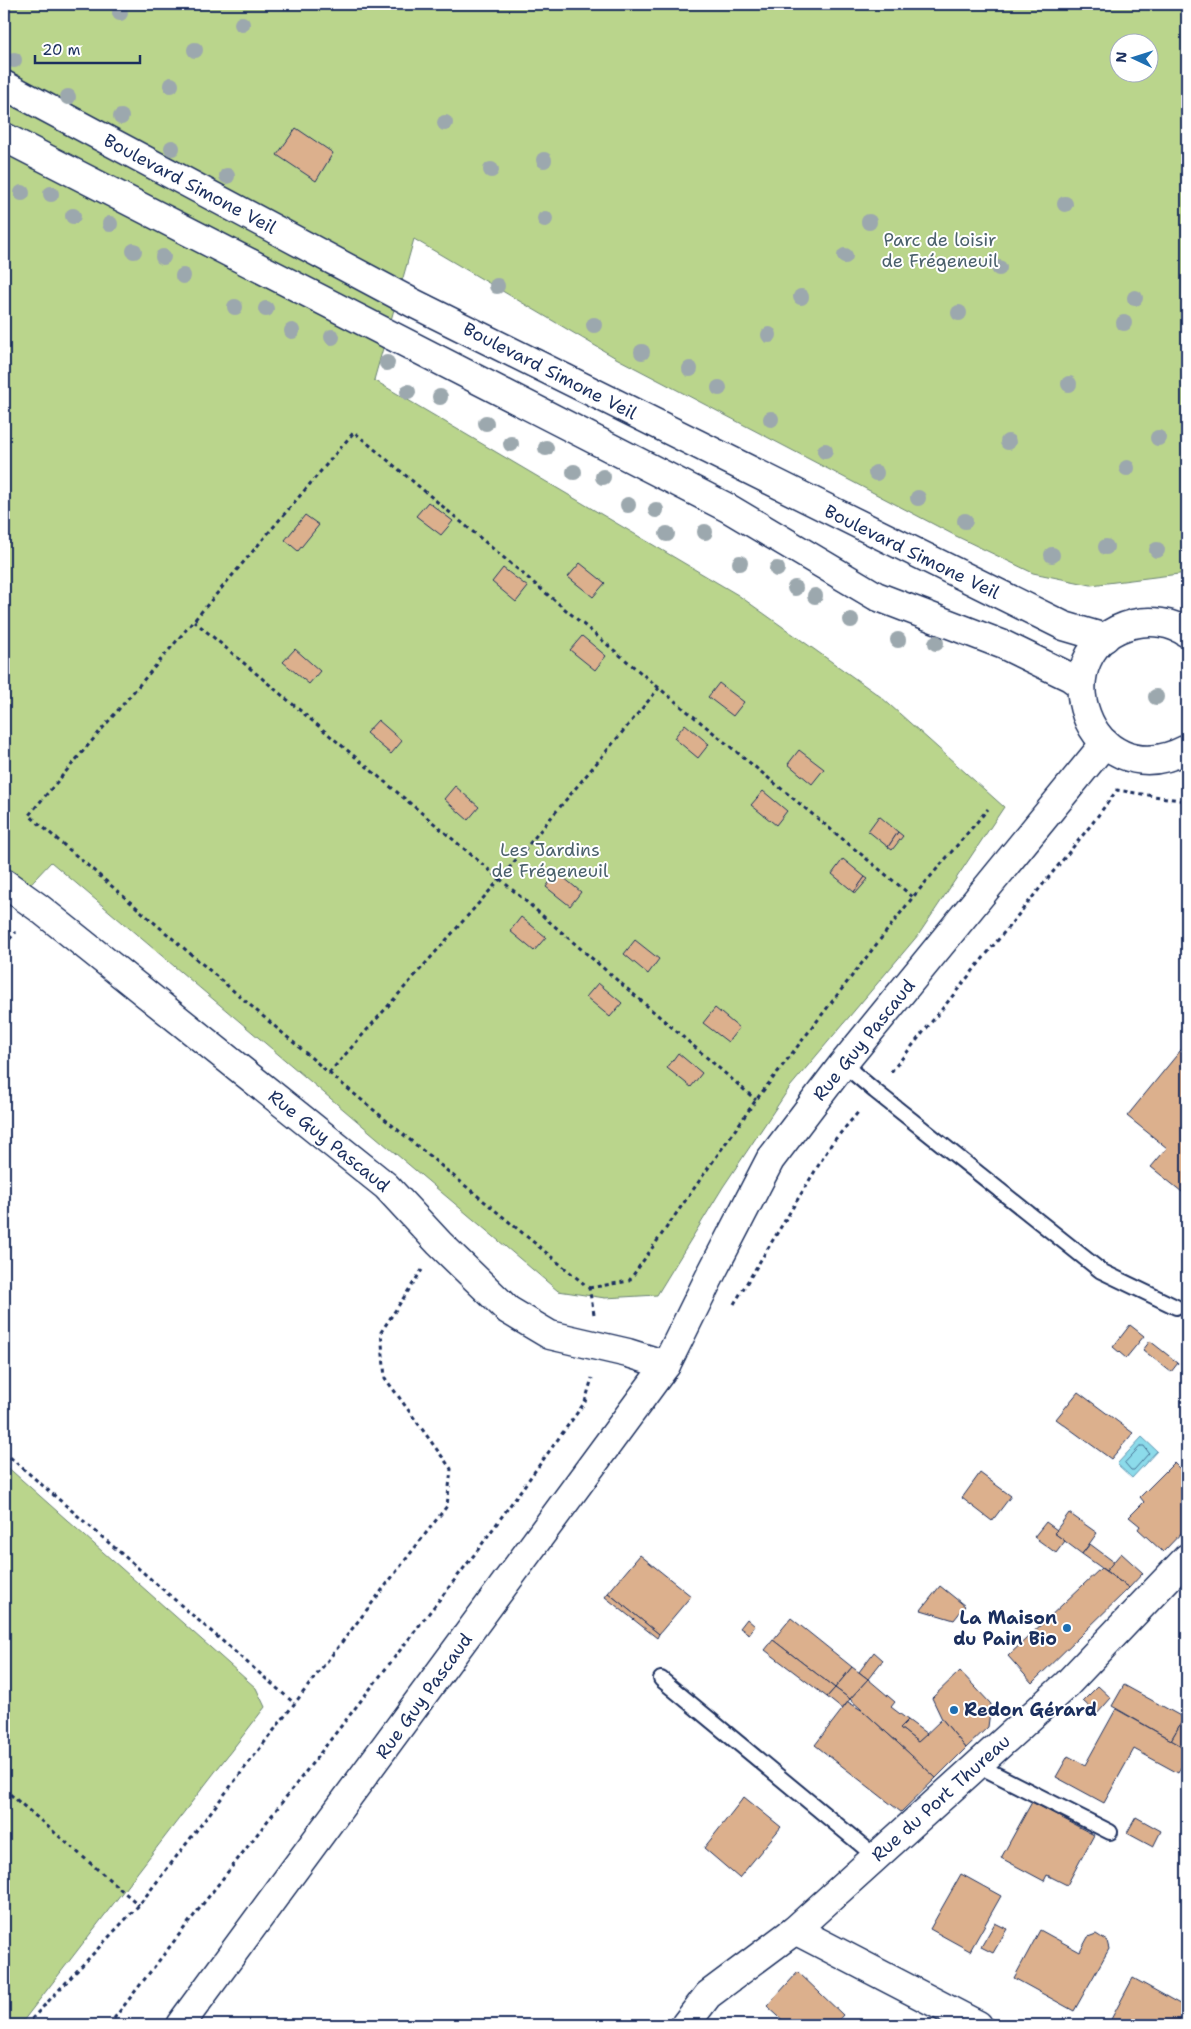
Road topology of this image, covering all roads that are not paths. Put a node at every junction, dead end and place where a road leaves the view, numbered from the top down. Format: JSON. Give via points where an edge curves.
{"nodes":[{"id":1,"x":4,"y":85,"type":"edge"},
{"id":2,"x":4,"y":138,"type":"edge"},
{"id":3,"x":1187,"y":633,"type":"edge"},
{"id":4,"x":1104,"y":638,"type":"junction"},
{"id":5,"x":1081,"y":686,"type":"junction"},
{"id":6,"x":1105,"y":743,"type":"junction"},
{"id":7,"x":1182,"y":756,"type":"edge"},
{"id":8,"x":4,"y":883,"type":"edge"},
{"id":9,"x":843,"y":1064,"type":"junction"},
{"id":10,"x":1176,"y":1307,"type":"dead end"},
{"id":11,"x":666,"y":1365,"type":"junction"},
{"id":12,"x":1184,"y":1567,"type":"edge"},
{"id":13,"x":661,"y":1679,"type":"dead end"},
{"id":14,"x":978,"y":1765,"type":"junction"},
{"id":15,"x":1110,"y":1832,"type":"dead end"},
{"id":16,"x":876,"y":1857,"type":"junction"},
{"id":17,"x":795,"y":1930,"type":"junction"},
{"id":18,"x":180,"y":2025,"type":"edge"},
{"id":19,"x":685,"y":2025,"type":"edge"},
{"id":20,"x":978,"y":2025,"type":"edge"}],
"edges":[{"from":1,"to":4,"type":"street","name":"Boulevard Simone Veil","via":[[422,307],[1055,622]]},
{"from":2,"to":5,"type":"street","via":[[728,508],[876,596],[1004,645],[1070,677]]},
{"from":3,"to":4,"type":"street","via":[[1165,623],[1144,622],[1123,627]]},
{"from":4,"to":5,"type":"street","via":[[1084,668]]},
{"from":5,"to":6,"type":"street","via":[[1082,707],[1091,727]]},
{"from":6,"to":7,"type":"street","via":[[1125,756],[1148,760]]},
{"from":6,"to":9,"type":"street","name":"Rue Guy Pascaud"},
{"from":8,"to":11,"type":"street","name":"Rue Guy Pascaud","via":[[386,1186],[508,1310],[550,1335]]},
{"from":9,"to":10,"type":"lane","via":[[1101,1271]]},
{"from":9,"to":11,"type":"street","name":"Rue Guy Pascaud","via":[[770,1160]]},
{"from":11,"to":18,"type":"street","name":"Rue Guy Pascaud"},
{"from":12,"to":14,"type":"street","name":"Rue du Port Thureau","via":[[1067,1684]]},
{"from":13,"to":16,"type":"lane"},
{"from":14,"to":15,"type":"lane"},
{"from":14,"to":16,"type":"street","name":"Rue du Port Thureau"},
{"from":16,"to":17,"type":"street","name":"Rue du Port Thureau"},
{"from":17,"to":19,"type":"street","name":"Rue du Port Thureau","via":[[708,1995]]},
{"from":17,"to":20,"type":"street"}]}
